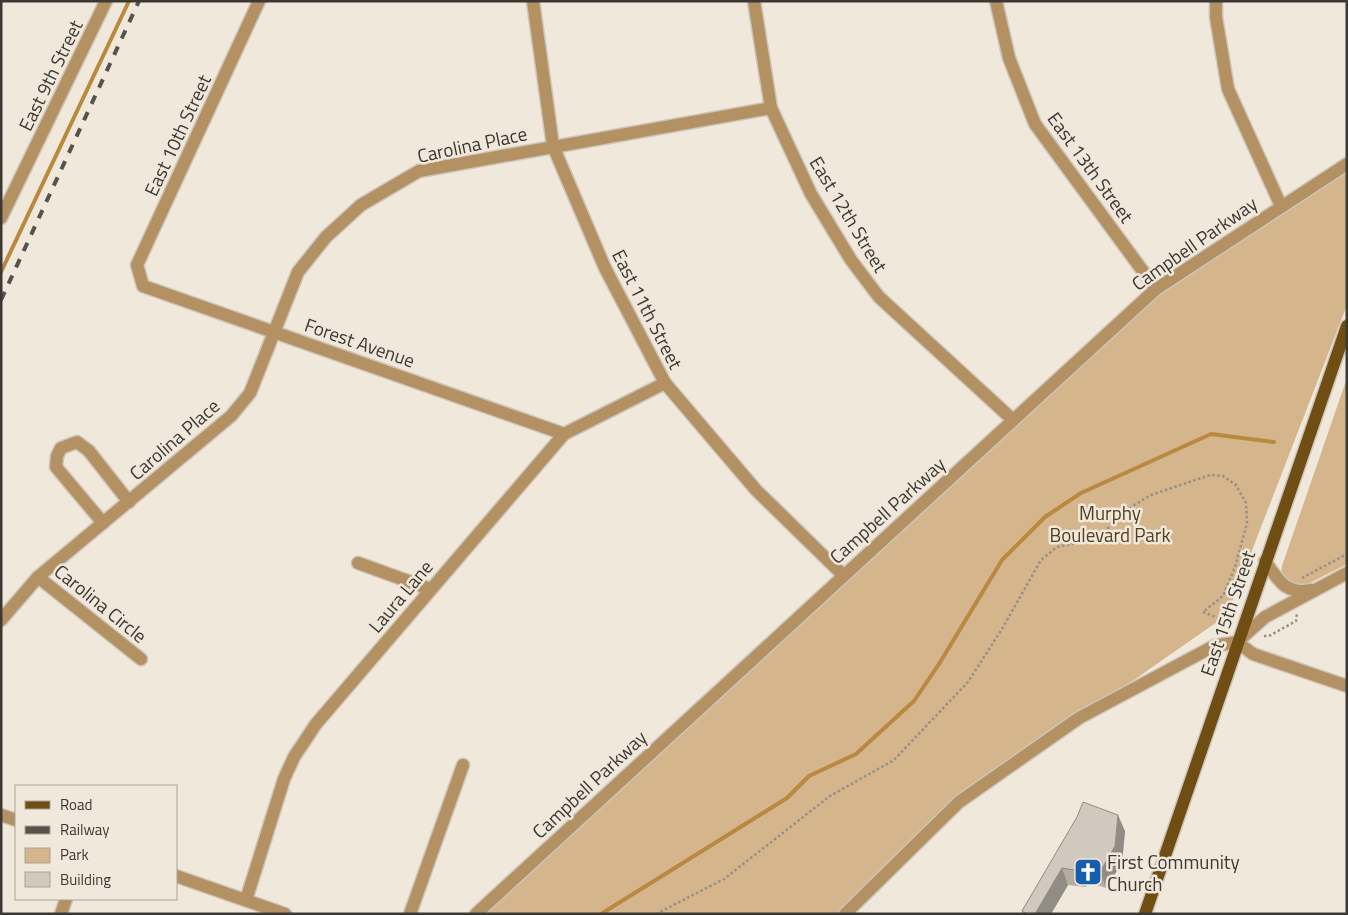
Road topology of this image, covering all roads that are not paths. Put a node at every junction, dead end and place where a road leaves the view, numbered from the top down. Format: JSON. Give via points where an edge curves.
{"nodes":[{"id":1,"x":106,"y":1,"type":"edge"},
{"id":2,"x":259,"y":1,"type":"edge"},
{"id":3,"x":533,"y":1,"type":"edge"},
{"id":4,"x":754,"y":1,"type":"edge"},
{"id":5,"x":996,"y":1,"type":"edge"},
{"id":6,"x":1216,"y":1,"type":"edge"},
{"id":7,"x":772,"y":108,"type":"junction"},
{"id":8,"x":553,"y":146,"type":"junction"},
{"id":9,"x":1347,"y":164,"type":"edge"},
{"id":10,"x":1281,"y":206,"type":"junction"},
{"id":11,"x":1,"y":218,"type":"edge"},
{"id":12,"x":143,"y":286,"type":"joint"},
{"id":13,"x":1156,"y":289,"type":"junction"},
{"id":14,"x":1347,"y":326,"type":"edge"},
{"id":15,"x":272,"y":331,"type":"junction"},
{"id":16,"x":665,"y":383,"type":"junction"},
{"id":17,"x":1013,"y":420,"type":"junction"},
{"id":18,"x":564,"y":434,"type":"junction"},
{"id":19,"x":129,"y":502,"type":"junction"},
{"id":20,"x":103,"y":523,"type":"junction"},
{"id":21,"x":1265,"y":561,"type":"junction"},
{"id":22,"x":358,"y":563,"type":"dead end"},
{"id":23,"x":1347,"y":573,"type":"edge"},
{"id":24,"x":843,"y":575,"type":"junction"},
{"id":25,"x":38,"y":577,"type":"junction"},
{"id":26,"x":1319,"y":588,"type":"junction"},
{"id":27,"x":430,"y":589,"type":"junction"},
{"id":28,"x":1,"y":620,"type":"edge"},
{"id":29,"x":1237,"y":642,"type":"junction"},
{"id":30,"x":141,"y":659,"type":"dead end"},
{"id":31,"x":1347,"y":686,"type":"edge"},
{"id":32,"x":463,"y":764,"type":"dead end"},
{"id":33,"x":1,"y":815,"type":"edge"},
{"id":34,"x":15,"y":820,"type":"edge"},
{"id":35,"x":178,"y":877,"type":"edge"},
{"id":36,"x":66,"y":900,"type":"edge"},
{"id":37,"x":246,"y":900,"type":"junction"},
{"id":38,"x":61,"y":914,"type":"edge"},
{"id":39,"x":285,"y":914,"type":"edge"},
{"id":40,"x":410,"y":914,"type":"edge"},
{"id":41,"x":476,"y":914,"type":"edge"},
{"id":42,"x":845,"y":914,"type":"edge"},
{"id":43,"x":1145,"y":914,"type":"edge"}],
"edges":[{"from":1,"to":11,"type":"street","name":"East 9th Street"},
{"from":2,"to":12,"type":"street","name":"East 10th Street","via":[[137,265]]},
{"from":3,"to":8,"type":"street","name":"East 11th Street"},
{"from":4,"to":7,"type":"street","name":"East 12th Street"},
{"from":5,"to":13,"type":"street","name":"East 13th Street","via":[[1009,58],[1035,124]]},
{"from":6,"to":10,"type":"street","via":[[1228,89]]},
{"from":7,"to":8,"type":"street","name":"Carolina Place"},
{"from":7,"to":17,"type":"street","name":"East 12th Street","via":[[811,194],[851,260],[879,297]]},
{"from":8,"to":15,"type":"street","name":"Carolina Place","via":[[419,171],[362,205],[326,237],[298,272]]},
{"from":8,"to":16,"type":"street","name":"East 11th Street","via":[[605,268]]},
{"from":9,"to":10,"type":"street","name":"Campbell Parkway"},
{"from":10,"to":13,"type":"street","name":"Campbell Parkway"},
{"from":12,"to":15,"type":"street","name":"Forest Avenue"},
{"from":13,"to":17,"type":"street","name":"Campbell Parkway"},
{"from":14,"to":21,"type":"main road","name":"East 15th Street"},
{"from":15,"to":18,"type":"street","name":"Forest Avenue"},
{"from":15,"to":19,"type":"street","name":"Carolina Place","via":[[250,393],[231,416]]},
{"from":16,"to":18,"type":"street","name":"Laura Lane"},
{"from":16,"to":24,"type":"street","name":"East 11th Street","via":[[756,490]]},
{"from":17,"to":24,"type":"street","name":"Campbell Parkway"},
{"from":18,"to":27,"type":"street","name":"Laura Lane"},
{"from":19,"to":20,"type":"street","name":"Carolina Place"},
{"from":19,"to":20,"type":"street","name":"Carolina Place","via":[[89,451],[77,442],[61,448],[56,467]]},
{"from":20,"to":25,"type":"street","name":"Carolina Place"},
{"from":21,"to":26,"type":"street","via":[[1284,587],[1301,592]]},
{"from":21,"to":29,"type":"main road","name":"East 15th Street"},
{"from":22,"to":27,"type":"street"},
{"from":23,"to":26,"type":"street"},
{"from":24,"to":41,"type":"street","name":"Campbell Parkway"},
{"from":25,"to":28,"type":"street","name":"Carolina Place"},
{"from":25,"to":30,"type":"street","name":"Carolina Circle"},
{"from":26,"to":29,"type":"street","via":[[1265,617]]},
{"from":27,"to":37,"type":"street","name":"Laura Lane","via":[[316,724],[294,757]]},
{"from":29,"to":31,"type":"street","via":[[1253,654]]},
{"from":29,"to":42,"type":"street","via":[[1214,646],[1072,724],[959,802]]},
{"from":29,"to":43,"type":"main road","name":"East 15th Street"},
{"from":32,"to":40,"type":"street"},
{"from":33,"to":34,"type":"street"},
{"from":35,"to":37,"type":"street"},
{"from":36,"to":38,"type":"street"},
{"from":37,"to":39,"type":"street"}]}
